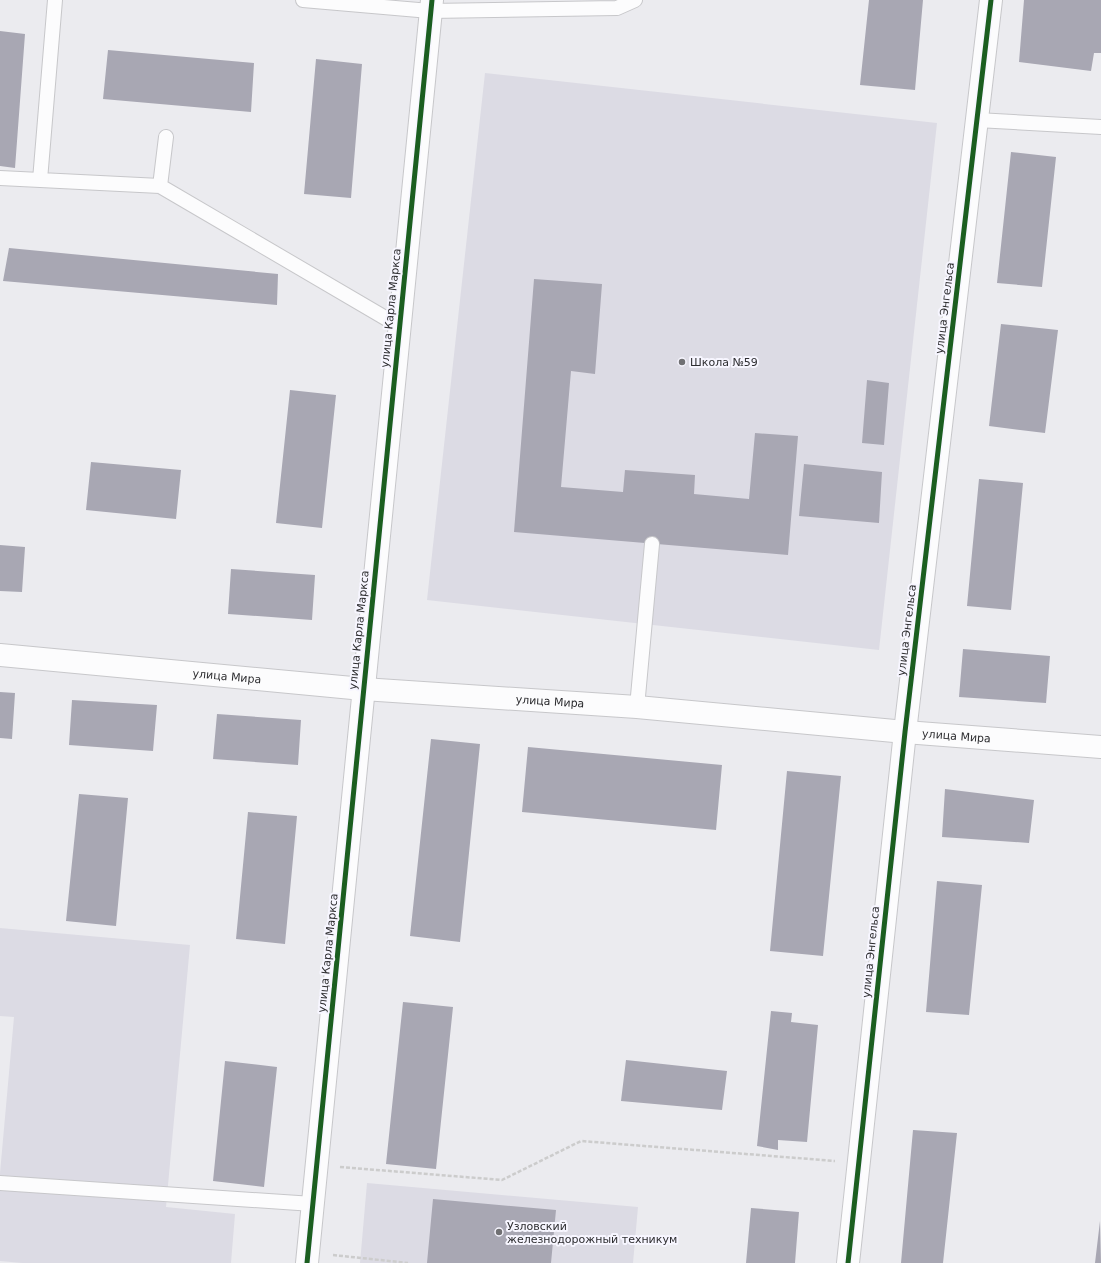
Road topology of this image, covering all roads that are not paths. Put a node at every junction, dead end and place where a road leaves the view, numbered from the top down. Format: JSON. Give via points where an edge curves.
{"nodes":[{"id":1,"x":55,"y":0,"type":"edge"},
{"id":2,"x":303,"y":0,"type":"edge"},
{"id":3,"x":635,"y":0,"type":"edge"},
{"id":4,"x":990,"y":0,"type":"edge"},
{"id":5,"x":581,"y":4,"type":"edge"},
{"id":6,"x":431,"y":6,"type":"edge"},
{"id":7,"x":977,"y":120,"type":"junction"},
{"id":8,"x":1101,"y":127,"type":"edge"},
{"id":9,"x":166,"y":137,"type":"dead end"},
{"id":10,"x":0,"y":178,"type":"edge"},
{"id":11,"x":40,"y":180,"type":"junction"},
{"id":12,"x":160,"y":186,"type":"junction"},
{"id":13,"x":399,"y":326,"type":"junction"},
{"id":14,"x":652,"y":544,"type":"dead end"},
{"id":15,"x":0,"y":655,"type":"edge"},
{"id":16,"x":363,"y":689,"type":"junction"},
{"id":17,"x":637,"y":707,"type":"junction"},
{"id":18,"x":905,"y":732,"type":"junction"},
{"id":19,"x":1101,"y":747,"type":"edge"},
{"id":20,"x":0,"y":1183,"type":"edge"},
{"id":21,"x":313,"y":1204,"type":"junction"},
{"id":22,"x":308,"y":1258,"type":"edge"},
{"id":23,"x":848,"y":1263,"type":"edge"}],
"edges":[{"from":1,"to":11,"type":"lane"},
{"from":2,"to":6,"type":"lane"},
{"from":3,"to":5,"type":"lane","via":[[617,8]]},
{"from":4,"to":7,"type":"street","name":"улица Энгельса"},
{"from":5,"to":6,"type":"lane"},
{"from":6,"to":13,"type":"street","name":"улица Карла Маркса"},
{"from":7,"to":8,"type":"lane"},
{"from":7,"to":18,"type":"street","name":"улица Энгельса"},
{"from":9,"to":12,"type":"lane"},
{"from":10,"to":11,"type":"lane"},
{"from":11,"to":12,"type":"lane"},
{"from":12,"to":13,"type":"lane"},
{"from":13,"to":16,"type":"street","name":"улица Карла Маркса"},
{"from":14,"to":17,"type":"lane"},
{"from":15,"to":16,"type":"street","name":"улица Мира"},
{"from":16,"to":17,"type":"street","name":"улица Мира"},
{"from":16,"to":21,"type":"street","name":"улица Карла Маркса"},
{"from":17,"to":18,"type":"street","name":"улица Мира"},
{"from":18,"to":19,"type":"street","name":"улица Мира"},
{"from":18,"to":23,"type":"street","name":"улица Энгельса"},
{"from":20,"to":21,"type":"lane"},
{"from":21,"to":22,"type":"street","name":"улица Карла Маркса"}]}
